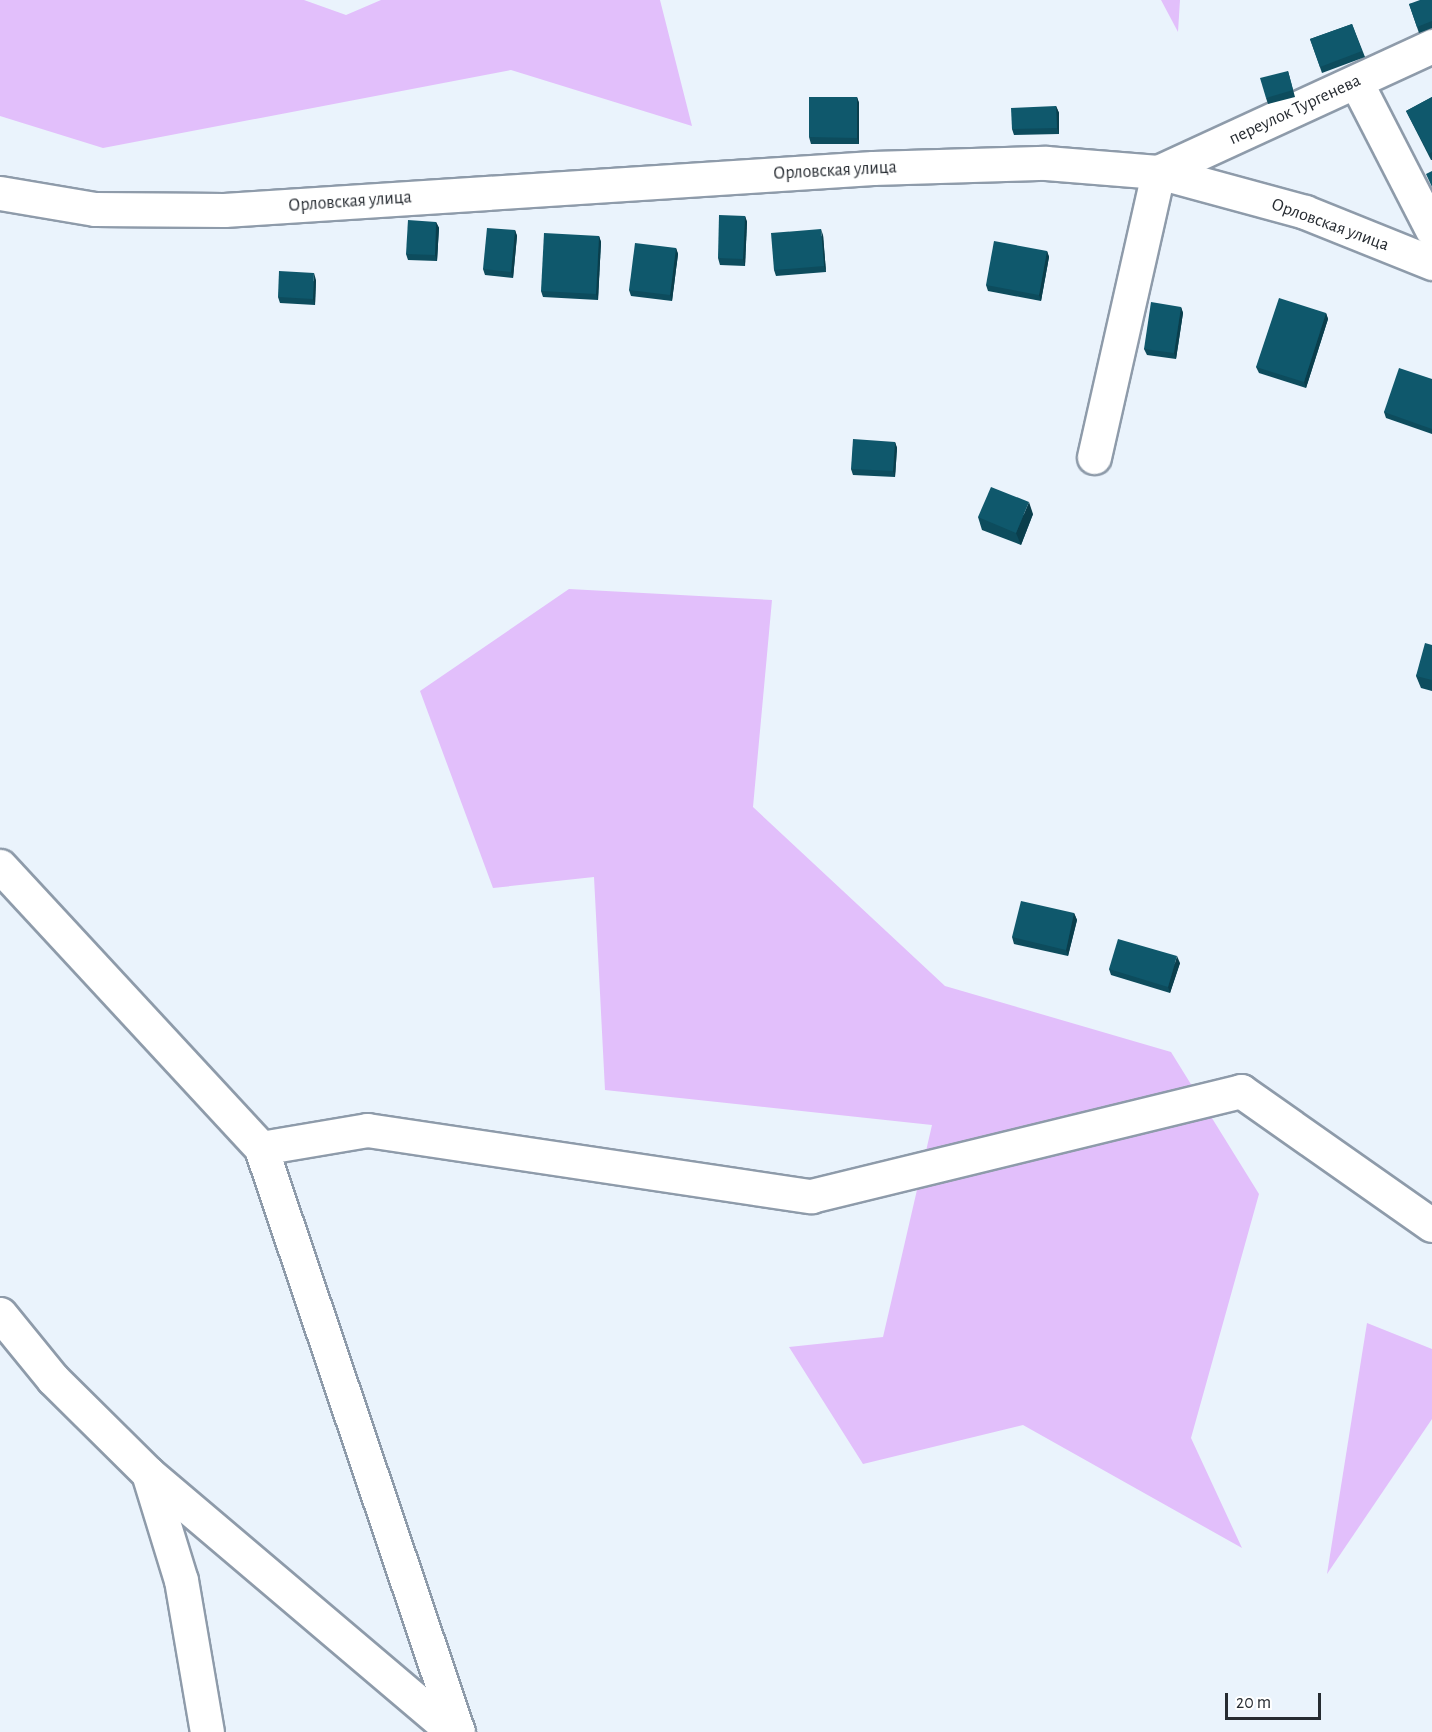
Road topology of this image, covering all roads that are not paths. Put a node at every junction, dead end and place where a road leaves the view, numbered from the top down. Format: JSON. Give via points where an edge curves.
{"nodes":[{"id":1,"x":1432,"y":46,"type":"edge"},
{"id":2,"x":1356,"y":81,"type":"junction"},
{"id":3,"x":1158,"y":172,"type":"junction"},
{"id":4,"x":0,"y":193,"type":"edge"},
{"id":5,"x":1432,"y":230,"type":"edge"},
{"id":6,"x":1432,"y":263,"type":"edge"},
{"id":7,"x":1094,"y":457,"type":"dead end"},
{"id":8,"x":0,"y":866,"type":"edge"},
{"id":9,"x":261,"y":1148,"type":"junction"},
{"id":10,"x":1432,"y":1225,"type":"edge"},
{"id":11,"x":0,"y":1314,"type":"edge"},
{"id":12,"x":148,"y":1473,"type":"junction"},
{"id":13,"x":207,"y":1732,"type":"edge"},
{"id":14,"x":453,"y":1732,"type":"edge"},
{"id":15,"x":458,"y":1732,"type":"edge"}],
"edges":[{"from":1,"to":2,"type":"main road","name":"переулок Тургенева"},
{"from":2,"to":3,"type":"main road","name":"переулок Тургенева"},
{"from":2,"to":5,"type":"main road"},
{"from":3,"to":4,"type":"main road","name":"Орловская улица","via":[[1046,163],[873,168],[224,210],[95,208]]},
{"from":3,"to":6,"type":"main road","name":"Орловская улица","via":[[1305,212]]},
{"from":3,"to":7,"type":"main road"},
{"from":8,"to":9,"type":"main road"},
{"from":9,"to":10,"type":"main road","via":[[367,1130],[811,1196],[1241,1091]]},
{"from":9,"to":15,"type":"main road"},
{"from":11,"to":12,"type":"main road","via":[[52,1379]]},
{"from":12,"to":13,"type":"main road","via":[[181,1580]]},
{"from":12,"to":14,"type":"main road"}]}
